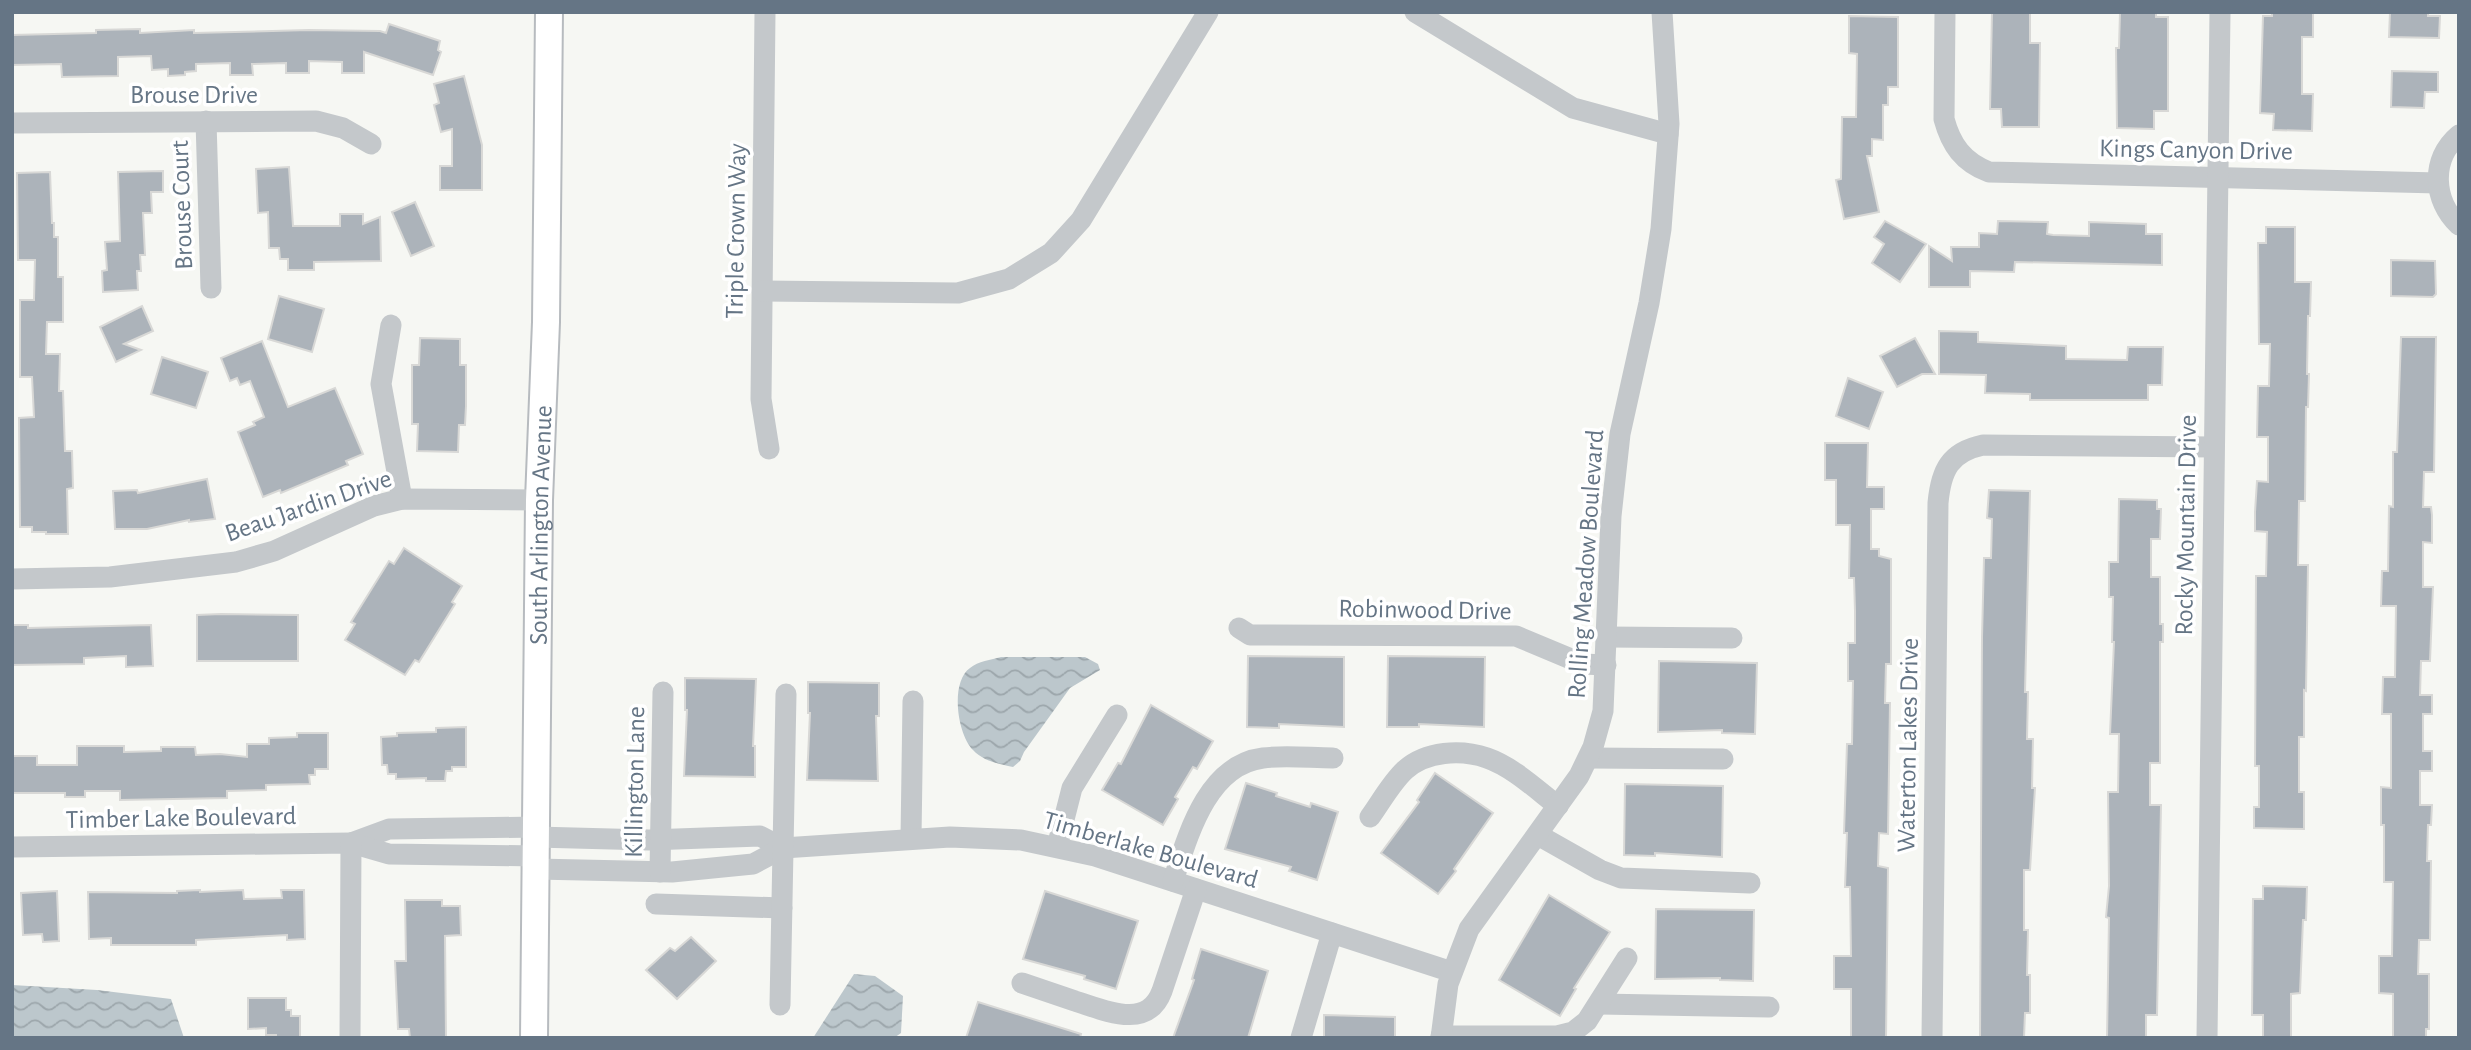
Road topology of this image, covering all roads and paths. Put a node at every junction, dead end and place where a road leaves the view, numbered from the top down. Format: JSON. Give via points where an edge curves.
{"nodes":[{"id":1,"x":550,"y":12,"type":"edge"},
{"id":2,"x":765,"y":12,"type":"edge"},
{"id":3,"x":1208,"y":12,"type":"edge"},
{"id":4,"x":1415,"y":12,"type":"edge"},
{"id":5,"x":1662,"y":12,"type":"edge"},
{"id":6,"x":1945,"y":12,"type":"edge"},
{"id":7,"x":2220,"y":12,"type":"edge"},
{"id":8,"x":206,"y":121,"type":"junction"},
{"id":9,"x":12,"y":123,"type":"edge"},
{"id":10,"x":1668,"y":134,"type":"junction"},
{"id":11,"x":2459,"y":135,"type":"edge"},
{"id":12,"x":371,"y":144,"type":"dead end"},
{"id":13,"x":2217,"y":177,"type":"junction"},
{"id":14,"x":2438,"y":183,"type":"junction"},
{"id":15,"x":2459,"y":225,"type":"edge"},
{"id":16,"x":211,"y":288,"type":"dead end"},
{"id":17,"x":762,"y":291,"type":"junction"},
{"id":18,"x":391,"y":324,"type":"dead end"},
{"id":19,"x":2214,"y":447,"type":"junction"},
{"id":20,"x":769,"y":449,"type":"dead end"},
{"id":21,"x":402,"y":499,"type":"junction"},
{"id":22,"x":539,"y":500,"type":"junction"},
{"id":23,"x":12,"y":579,"type":"edge"},
{"id":24,"x":1239,"y":628,"type":"dead end"},
{"id":25,"x":1606,"y":637,"type":"junction"},
{"id":26,"x":1732,"y":638,"type":"dead end"},
{"id":27,"x":1606,"y":665,"type":"junction"},
{"id":28,"x":663,"y":692,"type":"dead end"},
{"id":29,"x":786,"y":694,"type":"dead end"},
{"id":30,"x":913,"y":701,"type":"dead end"},
{"id":31,"x":1116,"y":715,"type":"dead end"},
{"id":32,"x":1333,"y":758,"type":"dead end"},
{"id":33,"x":1589,"y":758,"type":"junction"},
{"id":34,"x":1724,"y":759,"type":"dead end"},
{"id":35,"x":1558,"y":806,"type":"junction"},
{"id":36,"x":1370,"y":817,"type":"dead end"},
{"id":37,"x":1538,"y":835,"type":"junction"},
{"id":38,"x":911,"y":838,"type":"junction"},
{"id":39,"x":661,"y":839,"type":"junction"},
{"id":40,"x":351,"y":843,"type":"junction"},
{"id":41,"x":12,"y":847,"type":"edge"},
{"id":42,"x":536,"y":847,"type":"junction"},
{"id":43,"x":1057,"y":847,"type":"junction"},
{"id":44,"x":783,"y":848,"type":"junction"},
{"id":45,"x":660,"y":872,"type":"junction"},
{"id":46,"x":1173,"y":881,"type":"junction"},
{"id":47,"x":1750,"y":883,"type":"dead end"},
{"id":48,"x":1196,"y":889,"type":"junction"},
{"id":49,"x":656,"y":904,"type":"dead end"},
{"id":50,"x":782,"y":908,"type":"junction"},
{"id":51,"x":1332,"y":933,"type":"junction"},
{"id":52,"x":1628,"y":958,"type":"dead end"},
{"id":53,"x":1452,"y":972,"type":"junction"},
{"id":54,"x":1022,"y":983,"type":"dead end"},
{"id":55,"x":1599,"y":1004,"type":"junction"},
{"id":56,"x":780,"y":1005,"type":"dead end"},
{"id":57,"x":1769,"y":1007,"type":"dead end"},
{"id":58,"x":1441,"y":1037,"type":"edge"},
{"id":59,"x":350,"y":1038,"type":"edge"},
{"id":60,"x":534,"y":1038,"type":"edge"},
{"id":61,"x":1301,"y":1038,"type":"edge"},
{"id":62,"x":1932,"y":1038,"type":"edge"},
{"id":63,"x":2207,"y":1038,"type":"edge"}],
"edges":[{"from":1,"to":22,"type":"main road","name":"South Arlington Avenue"},
{"from":2,"to":17,"type":"street","name":"Triple Crown Way"},
{"from":3,"to":17,"type":"street","via":[[1081,220],[1051,253],[1009,279],[958,293]]},
{"from":4,"to":10,"type":"street","via":[[1573,108]]},
{"from":5,"to":10,"type":"street","name":"Rolling Meadow Boulevard"},
{"from":6,"to":13,"type":"street","name":"Kings Canyon Drive","via":[[1944,120],[1958,152],[1973,164],[1995,173]]},
{"from":7,"to":13,"type":"street","name":"Rocky Mountain Drive"},
{"from":8,"to":9,"type":"street","name":"Brouse Drive"},
{"from":8,"to":12,"type":"street","name":"Brouse Drive","via":[[316,121],[343,128]]},
{"from":8,"to":16,"type":"street","name":"Brouse Court"},
{"from":10,"to":25,"type":"street","name":"Rolling Meadow Boulevard","via":[[1661,229],[1620,435]]},
{"from":11,"to":14,"type":"street","via":[[2445,152]]},
{"from":13,"to":14,"type":"street","name":"Kings Canyon Drive"},
{"from":13,"to":19,"type":"street","name":"Rocky Mountain Drive"},
{"from":14,"to":15,"type":"street","via":[[2443,205]]},
{"from":17,"to":20,"type":"street","name":"Triple Crown Way","via":[[761,399]]},
{"from":18,"to":21,"type":"street","via":[[381,384]]},
{"from":19,"to":62,"type":"street","name":"Waterton Lakes Drive","via":[[1983,445],[1968,448],[1945,470],[1938,503]]},
{"from":19,"to":63,"type":"street","name":"Rocky Mountain Drive"},
{"from":21,"to":22,"type":"street","name":"Beau Jardin Drive"},
{"from":21,"to":23,"type":"street","name":"Beau Jardin Drive","via":[[236,562],[119,576]]},
{"from":22,"to":42,"type":"main road","name":"South Arlington Avenue"},
{"from":24,"to":27,"type":"street","name":"Robinwood Drive","via":[[1250,635],[1516,636],[1583,664]]},
{"from":25,"to":26,"type":"street"},
{"from":25,"to":27,"type":"street","name":"Rolling Meadow Boulevard"},
{"from":27,"to":33,"type":"street","name":"Rolling Meadow Boulevard","via":[[1603,710]]},
{"from":28,"to":39,"type":"street","name":"Killington Lane"},
{"from":29,"to":44,"type":"street"},
{"from":30,"to":38,"type":"street"},
{"from":31,"to":43,"type":"street","via":[[1072,788]]},
{"from":32,"to":46,"type":"street","via":[[1263,758],[1231,769],[1195,821]]},
{"from":33,"to":34,"type":"street"},
{"from":33,"to":35,"type":"street","name":"Rolling Meadow Boulevard"},
{"from":35,"to":36,"type":"street","via":[[1488,758],[1451,752],[1424,758],[1407,768]]},
{"from":35,"to":37,"type":"street","name":"Rolling Meadow Boulevard"},
{"from":37,"to":47,"type":"street","via":[[1600,870],[1629,880]]},
{"from":37,"to":53,"type":"street","name":"Rolling Meadow Boulevard","via":[[1469,929]]},
{"from":38,"to":43,"type":"street","name":"Timberlake Boulevard","via":[[1003,838]]},
{"from":38,"to":44,"type":"street","name":"Timberlake Boulevard"},
{"from":39,"to":42,"type":"street","name":"Timber Lake Boulevard"},
{"from":39,"to":44,"type":"street","name":"Timber Lake Boulevard","via":[[760,836]]},
{"from":39,"to":45,"type":"street","name":"Killington Lane"},
{"from":40,"to":41,"type":"street","name":"Timber Lake Boulevard"},
{"from":40,"to":42,"type":"street","name":"Timber Lake Boulevard","via":[[388,854]]},
{"from":40,"to":42,"type":"street","name":"Timber Lake Boulevard","via":[[389,829]]},
{"from":40,"to":59,"type":"street"},
{"from":42,"to":45,"type":"street","name":"Timber Lake Boulevard"},
{"from":42,"to":60,"type":"main road","name":"South Arlington Avenue"},
{"from":43,"to":46,"type":"street","name":"Timberlake Boulevard"},
{"from":44,"to":45,"type":"street","name":"Timber Lake Boulevard","via":[[753,864]]},
{"from":44,"to":50,"type":"street"},
{"from":46,"to":48,"type":"street","name":"Timberlake Boulevard"},
{"from":48,"to":51,"type":"street","name":"Timberlake Boulevard"},
{"from":48,"to":54,"type":"street","via":[[1158,1002],[1146,1010],[1115,1014]]},
{"from":49,"to":50,"type":"street"},
{"from":50,"to":56,"type":"street"},
{"from":51,"to":53,"type":"street","name":"Timberlake Boulevard"},
{"from":51,"to":61,"type":"street"},
{"from":52,"to":55,"type":"street"},
{"from":53,"to":58,"type":"street","name":"Rolling Meadow Boulevard"},
{"from":55,"to":57,"type":"street"},
{"from":55,"to":58,"type":"street","via":[[1573,1032],[1557,1036]]}]}
